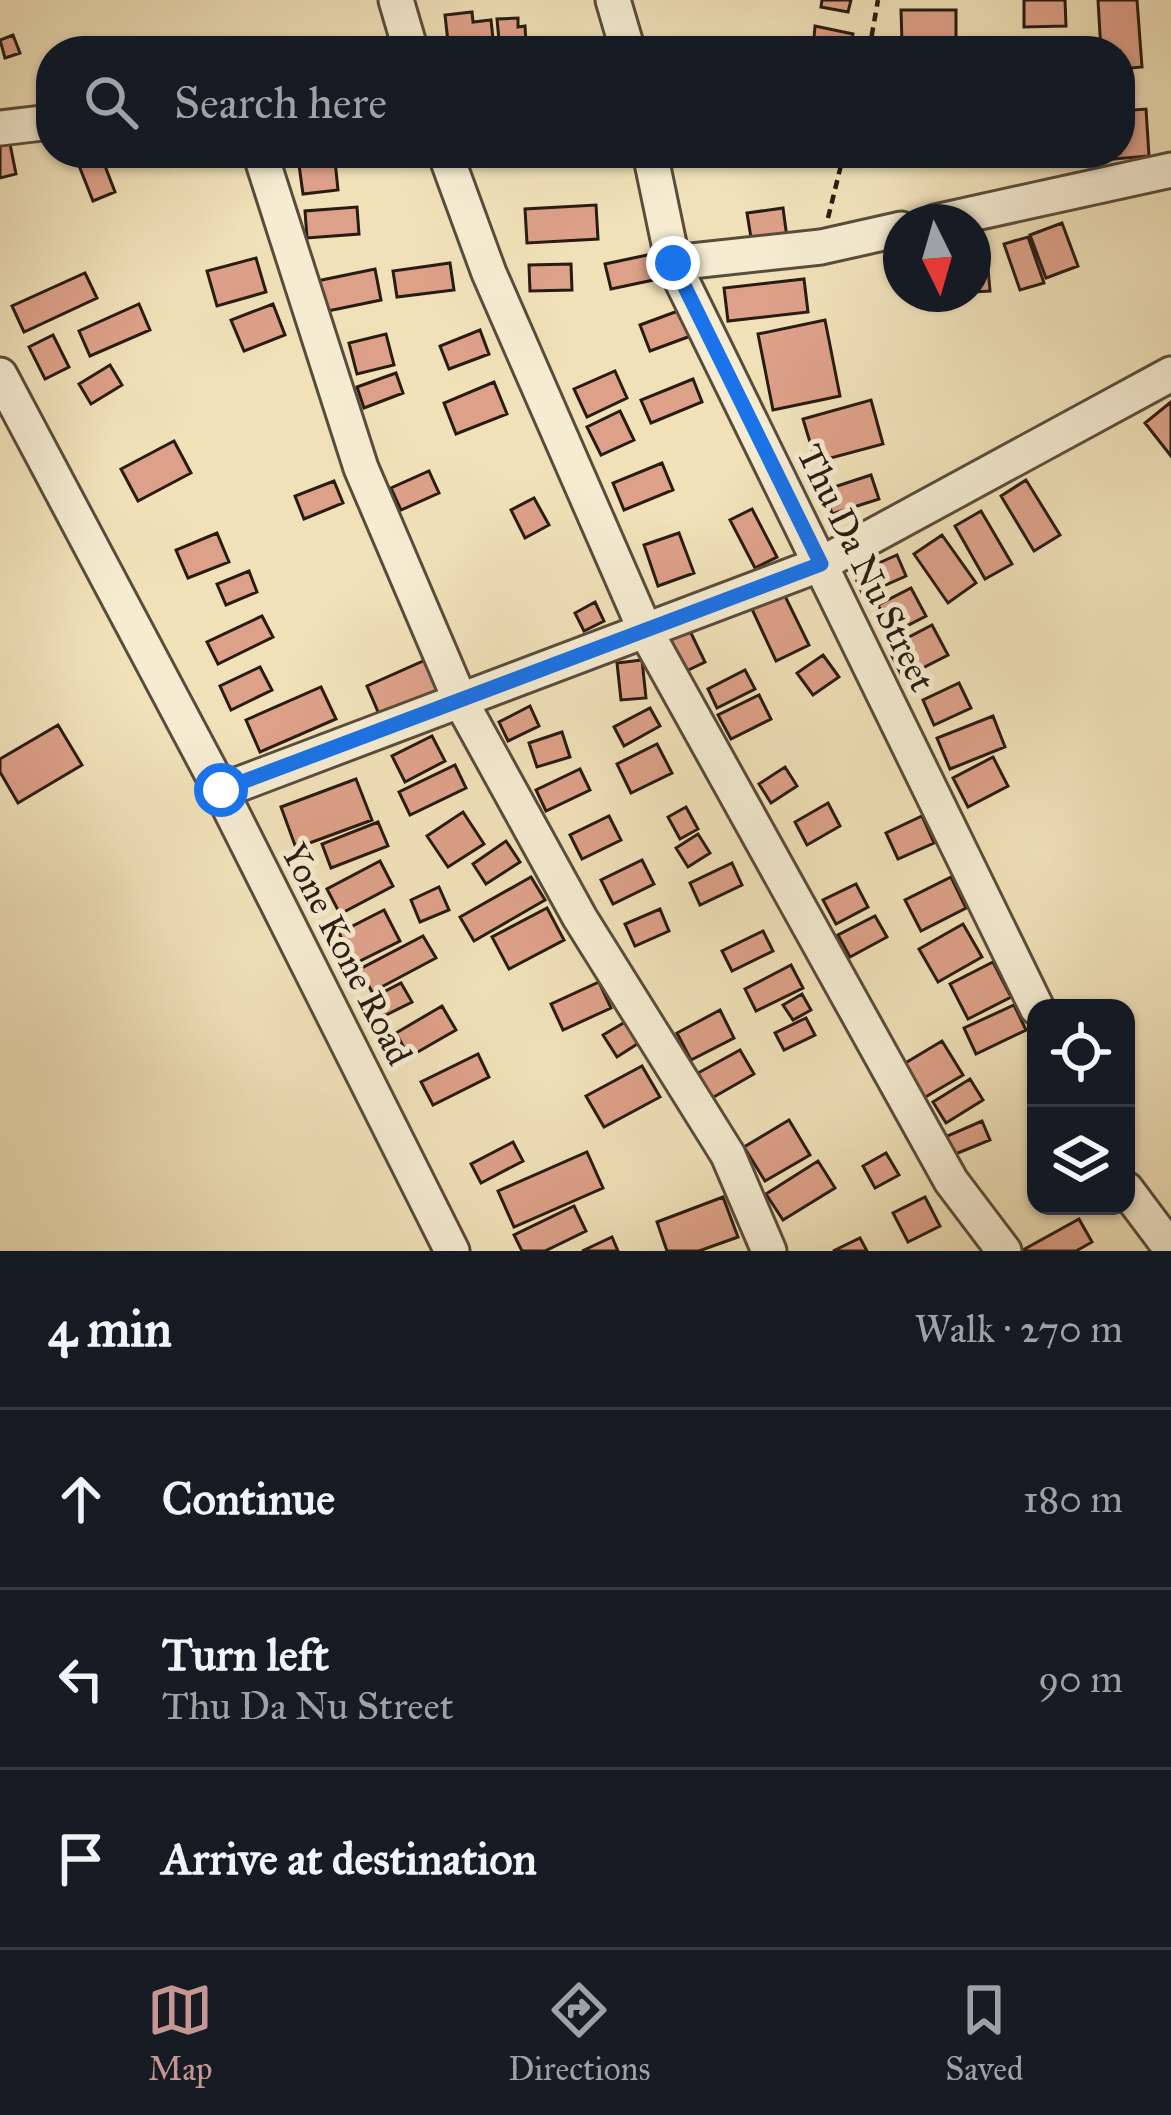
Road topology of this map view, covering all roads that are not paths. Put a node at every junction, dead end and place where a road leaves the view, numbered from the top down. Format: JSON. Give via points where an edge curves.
{"nodes":[{"id":1,"x":396,"y":0,"type":"edge"},
{"id":2,"x":613,"y":0,"type":"edge"},
{"id":3,"x":407,"y":36,"type":"edge"},
{"id":4,"x":624,"y":36,"type":"edge"},
{"id":5,"x":36,"y":124,"type":"edge"},
{"id":6,"x":0,"y":128,"type":"edge"},
{"id":7,"x":265,"y":168,"type":"edge"},
{"id":8,"x":450,"y":168,"type":"edge"},
{"id":9,"x":653,"y":168,"type":"edge"},
{"id":10,"x":1171,"y":170,"type":"edge"},
{"id":11,"x":991,"y":210,"type":"edge"},
{"id":12,"x":883,"y":234,"type":"edge"},
{"id":13,"x":673,"y":263,"type":"junction"},
{"id":14,"x":1171,"y":374,"type":"edge"},
{"id":15,"x":0,"y":375,"type":"edge"},
{"id":16,"x":821,"y":564,"type":"junction"},
{"id":17,"x":646,"y":630,"type":"junction"},
{"id":18,"x":460,"y":700,"type":"junction"},
{"id":19,"x":221,"y":790,"type":"junction"},
{"id":20,"x":1033,"y":999,"type":"edge"},
{"id":21,"x":1135,"y":1202,"type":"edge"},
{"id":22,"x":1171,"y":1249,"type":"edge"},
{"id":23,"x":452,"y":1251,"type":"edge"},
{"id":24,"x":769,"y":1251,"type":"edge"},
{"id":25,"x":1004,"y":1251,"type":"edge"}],
"edges":[{"from":1,"to":3,"type":"street"},
{"from":2,"to":4,"type":"street"},
{"from":5,"to":6,"type":"street"},
{"from":7,"to":18,"type":"street","via":[[361,468]]},
{"from":8,"to":17,"type":"street"},
{"from":9,"to":13,"type":"street","name":"Thu Da Nu Street"},
{"from":10,"to":11,"type":"street"},
{"from":12,"to":13,"type":"street"},
{"from":13,"to":16,"type":"street","name":"Thu Da Nu Street"},
{"from":14,"to":16,"type":"street"},
{"from":15,"to":19,"type":"street","name":"Yone Kone Road"},
{"from":16,"to":17,"type":"street"},
{"from":16,"to":20,"type":"street","name":"Thu Da Nu Street"},
{"from":17,"to":18,"type":"street"},
{"from":17,"to":25,"type":"street","via":[[951,1181]]},
{"from":18,"to":19,"type":"street"},
{"from":18,"to":24,"type":"street","via":[[580,918],[728,1155]]},
{"from":19,"to":23,"type":"street","name":"Yone Kone Road"},
{"from":21,"to":22,"type":"street"}]}
